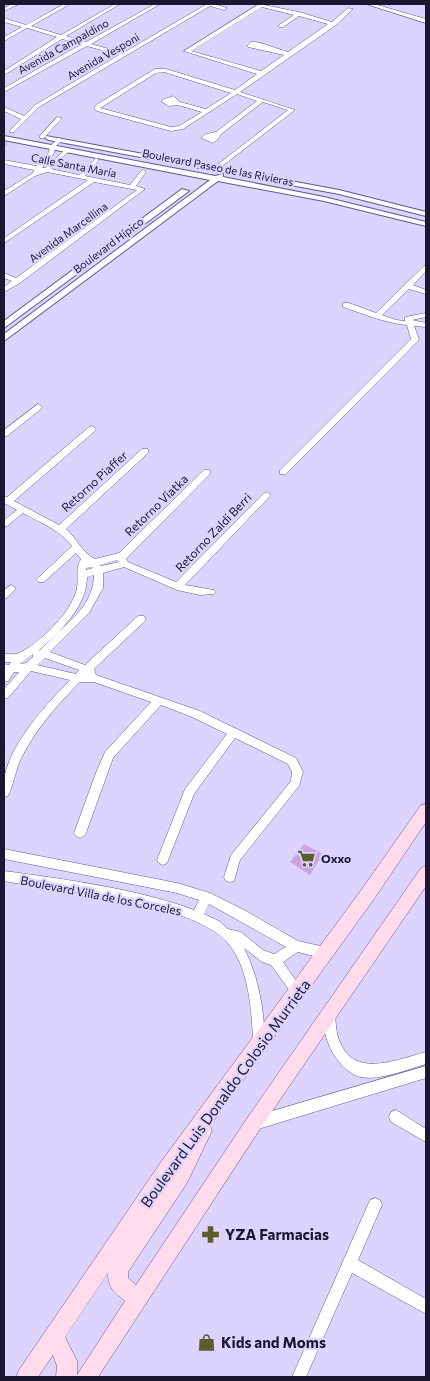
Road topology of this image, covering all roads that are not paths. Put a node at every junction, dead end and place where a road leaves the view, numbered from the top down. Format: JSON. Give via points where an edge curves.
{"nodes":[{"id":1,"x":16,"y":4,"type":"edge"},
{"id":2,"x":67,"y":4,"type":"edge"},
{"id":3,"x":118,"y":4,"type":"edge"},
{"id":4,"x":158,"y":4,"type":"edge"},
{"id":5,"x":210,"y":4,"type":"edge"},
{"id":6,"x":369,"y":4,"type":"edge"},
{"id":7,"x":224,"y":8,"type":"dead end"},
{"id":8,"x":4,"y":10,"type":"edge"},
{"id":9,"x":350,"y":10,"type":"dead end"},
{"id":10,"x":299,"y":14,"type":"junction"},
{"id":11,"x":4,"y":20,"type":"edge"},
{"id":12,"x":426,"y":21,"type":"edge"},
{"id":13,"x":334,"y":24,"type":"junction"},
{"id":14,"x":26,"y":26,"type":"junction"},
{"id":15,"x":281,"y":26,"type":"dead end"},
{"id":16,"x":61,"y":36,"type":"junction"},
{"id":17,"x":4,"y":39,"type":"edge"},
{"id":18,"x":88,"y":44,"type":"junction"},
{"id":19,"x":266,"y":48,"type":"dead end"},
{"id":20,"x":288,"y":54,"type":"junction"},
{"id":21,"x":124,"y":55,"type":"junction"},
{"id":22,"x":4,"y":73,"type":"edge"},
{"id":23,"x":261,"y":73,"type":"junction"},
{"id":24,"x":4,"y":90,"type":"edge"},
{"id":25,"x":236,"y":92,"type":"junction"},
{"id":26,"x":229,"y":97,"type":"junction"},
{"id":27,"x":262,"y":100,"type":"junction"},
{"id":28,"x":178,"y":103,"type":"dead end"},
{"id":29,"x":256,"y":105,"type":"junction"},
{"id":30,"x":4,"y":109,"type":"edge"},
{"id":31,"x":206,"y":112,"type":"junction"},
{"id":32,"x":290,"y":112,"type":"junction"},
{"id":33,"x":24,"y":118,"type":"junction"},
{"id":34,"x":59,"y":118,"type":"dead end"},
{"id":35,"x":8,"y":130,"type":"edge"},
{"id":36,"x":218,"y":133,"type":"dead end"},
{"id":37,"x":42,"y":137,"type":"junction"},
{"id":38,"x":4,"y":138,"type":"edge"},
{"id":39,"x":59,"y":140,"type":"junction"},
{"id":40,"x":52,"y":147,"type":"junction"},
{"id":41,"x":66,"y":150,"type":"junction"},
{"id":42,"x":96,"y":160,"type":"dead end"},
{"id":43,"x":4,"y":162,"type":"edge"},
{"id":44,"x":47,"y":170,"type":"junction"},
{"id":45,"x":227,"y":171,"type":"joint"},
{"id":46,"x":35,"y":172,"type":"junction"},
{"id":47,"x":143,"y":172,"type":"dead end"},
{"id":48,"x":216,"y":173,"type":"junction"},
{"id":49,"x":206,"y":176,"type":"junction"},
{"id":50,"x":80,"y":177,"type":"junction"},
{"id":51,"x":94,"y":179,"type":"junction"},
{"id":52,"x":132,"y":187,"type":"junction"},
{"id":53,"x":140,"y":188,"type":"joint"},
{"id":54,"x":4,"y":194,"type":"edge"},
{"id":55,"x":426,"y":214,"type":"edge"},
{"id":56,"x":426,"y":224,"type":"edge"},
{"id":57,"x":4,"y":241,"type":"edge"},
{"id":58,"x":426,"y":267,"type":"edge"},
{"id":59,"x":4,"y":275,"type":"edge"},
{"id":60,"x":17,"y":281,"type":"junction"},
{"id":61,"x":408,"y":286,"type":"junction"},
{"id":62,"x":4,"y":290,"type":"edge"},
{"id":63,"x":426,"y":292,"type":"edge"},
{"id":64,"x":346,"y":305,"type":"dead end"},
{"id":65,"x":426,"y":315,"type":"edge"},
{"id":66,"x":377,"y":316,"type":"junction"},
{"id":67,"x":409,"y":324,"type":"junction"},
{"id":68,"x":4,"y":325,"type":"edge"},
{"id":69,"x":426,"y":325,"type":"edge"},
{"id":70,"x":4,"y":338,"type":"edge"},
{"id":71,"x":38,"y":407,"type":"dead end"},
{"id":72,"x":92,"y":429,"type":"dead end"},
{"id":73,"x":4,"y":434,"type":"edge"},
{"id":74,"x":145,"y":451,"type":"dead end"},
{"id":75,"x":208,"y":472,"type":"dead end"},
{"id":76,"x":282,"y":472,"type":"dead end"},
{"id":77,"x":267,"y":495,"type":"dead end"},
{"id":78,"x":6,"y":500,"type":"edge"},
{"id":79,"x":23,"y":509,"type":"junction"},
{"id":80,"x":4,"y":524,"type":"edge"},
{"id":81,"x":60,"y":529,"type":"junction"},
{"id":82,"x":77,"y":547,"type":"junction"},
{"id":83,"x":123,"y":560,"type":"junction"},
{"id":84,"x":84,"y":566,"type":"junction"},
{"id":85,"x":97,"y":567,"type":"junction"},
{"id":86,"x":40,"y":580,"type":"dead end"},
{"id":87,"x":177,"y":587,"type":"junction"},
{"id":88,"x":11,"y":588,"type":"dead end"},
{"id":89,"x":211,"y":592,"type":"dead end"},
{"id":90,"x":4,"y":596,"type":"edge"},
{"id":91,"x":142,"y":619,"type":"dead end"},
{"id":92,"x":42,"y":653,"type":"junction"},
{"id":93,"x":4,"y":658,"type":"edge"},
{"id":94,"x":19,"y":659,"type":"junction"},
{"id":95,"x":28,"y":667,"type":"junction"},
{"id":96,"x":8,"y":669,"type":"edge"},
{"id":97,"x":92,"y":674,"type":"junction"},
{"id":98,"x":4,"y":678,"type":"edge"},
{"id":99,"x":79,"y":678,"type":"junction"},
{"id":100,"x":4,"y":695,"type":"edge"},
{"id":101,"x":158,"y":700,"type":"junction"},
{"id":102,"x":233,"y":733,"type":"junction"},
{"id":103,"x":4,"y":793,"type":"edge"},
{"id":104,"x":426,"y":810,"type":"edge"},
{"id":105,"x":80,"y":833,"type":"dead end"},
{"id":106,"x":4,"y":854,"type":"edge"},
{"id":107,"x":163,"y":860,"type":"dead end"},
{"id":108,"x":426,"y":873,"type":"edge"},
{"id":109,"x":4,"y":876,"type":"edge"},
{"id":110,"x":230,"y":877,"type":"dead end"},
{"id":111,"x":206,"y":897,"type":"junction"},
{"id":112,"x":197,"y":916,"type":"junction"},
{"id":113,"x":227,"y":934,"type":"junction"},
{"id":114,"x":296,"y":946,"type":"junction"},
{"id":115,"x":325,"y":953,"type":"junction"},
{"id":116,"x":275,"y":960,"type":"junction"},
{"id":117,"x":297,"y":991,"type":"junction"},
{"id":118,"x":329,"y":1015,"type":"junction"},
{"id":119,"x":259,"y":1043,"type":"junction"},
{"id":120,"x":426,"y":1058,"type":"edge"},
{"id":121,"x":426,"y":1072,"type":"edge"},
{"id":122,"x":212,"y":1107,"type":"junction"},
{"id":123,"x":396,"y":1117,"type":"dead end"},
{"id":124,"x":254,"y":1123,"type":"junction"},
{"id":125,"x":426,"y":1136,"type":"edge"},
{"id":126,"x":375,"y":1205,"type":"dead end"},
{"id":127,"x":349,"y":1263,"type":"junction"},
{"id":128,"x":136,"y":1298,"type":"junction"},
{"id":129,"x":426,"y":1307,"type":"edge"},
{"id":130,"x":52,"y":1338,"type":"junction"},
{"id":131,"x":26,"y":1377,"type":"edge"},
{"id":132,"x":66,"y":1377,"type":"edge"},
{"id":133,"x":86,"y":1377,"type":"edge"},
{"id":134,"x":299,"y":1377,"type":"edge"}],
"edges":[{"from":1,"to":8,"type":"street"},
{"from":2,"to":14,"type":"street"},
{"from":3,"to":16,"type":"street"},
{"from":4,"to":18,"type":"street","name":"Avenida Campaldino"},
{"from":5,"to":7,"type":"street"},
{"from":5,"to":21,"type":"street","name":"Avenida Vesponi"},
{"from":6,"to":12,"type":"street"},
{"from":9,"to":13,"type":"street"},
{"from":10,"to":13,"type":"street"},
{"from":10,"to":15,"type":"street"},
{"from":10,"to":23,"type":"street","via":[[291,9],[258,6],[187,51]]},
{"from":11,"to":14,"type":"street"},
{"from":13,"to":20,"type":"street"},
{"from":14,"to":16,"type":"street"},
{"from":14,"to":17,"type":"street"},
{"from":16,"to":18,"type":"street"},
{"from":16,"to":22,"type":"street"},
{"from":18,"to":21,"type":"street"},
{"from":18,"to":24,"type":"street","name":"Avenida Campaldino"},
{"from":19,"to":20,"type":"street"},
{"from":20,"to":23,"type":"street"},
{"from":21,"to":33,"type":"street","name":"Avenida Vesponi","via":[[44,101]]},
{"from":23,"to":25,"type":"street"},
{"from":25,"to":26,"type":"street"},
{"from":25,"to":27,"type":"street"},
{"from":25,"to":31,"type":"street","via":[[160,70],[97,109],[176,130]]},
{"from":26,"to":29,"type":"street"},
{"from":26,"to":31,"type":"street"},
{"from":27,"to":29,"type":"street"},
{"from":27,"to":32,"type":"street"},
{"from":28,"to":31,"type":"street"},
{"from":29,"to":32,"type":"street"},
{"from":29,"to":36,"type":"street"},
{"from":30,"to":33,"type":"street"},
{"from":32,"to":48,"type":"street"},
{"from":33,"to":35,"type":"street","name":"Avenida Vesponi"},
{"from":34,"to":37,"type":"street"},
{"from":35,"to":37,"type":"street","name":"Boulevard Paseo de las Rivieras"},
{"from":37,"to":39,"type":"street","name":"Boulevard Paseo de las Rivieras"},
{"from":38,"to":40,"type":"street","name":"Boulevard Paseo de las Rivieras"},
{"from":39,"to":40,"type":"street"},
{"from":39,"to":48,"type":"street","name":"Boulevard Paseo de las Rivieras"},
{"from":40,"to":41,"type":"street","name":"Boulevard Paseo de las Rivieras"},
{"from":40,"to":46,"type":"street","via":[[52,152]]},
{"from":41,"to":44,"type":"street"},
{"from":41,"to":49,"type":"street","name":"Boulevard Paseo de las Rivieras"},
{"from":42,"to":50,"type":"street"},
{"from":43,"to":46,"type":"street","name":"Calle Santa María"},
{"from":44,"to":46,"type":"street","name":"Calle Santa María"},
{"from":44,"to":50,"type":"street","name":"Calle Santa María"},
{"from":45,"to":48,"type":"street","name":"Boulevard Hípico"},
{"from":45,"to":55,"type":"street","name":"Boulevard Paseo de las Rivieras","via":[[339,192]]},
{"from":46,"to":54,"type":"street"},
{"from":47,"to":52,"type":"street"},
{"from":48,"to":49,"type":"street","name":"Boulevard Hípico"},
{"from":48,"to":56,"type":"street","name":"Boulevard Paseo de las Rivieras"},
{"from":48,"to":70,"type":"street","name":"Boulevard Hípico"},
{"from":49,"to":68,"type":"street","name":"Boulevard Hípico"},
{"from":50,"to":51,"type":"street","name":"Calle Santa María"},
{"from":51,"to":52,"type":"street","name":"Calle Santa María"},
{"from":51,"to":57,"type":"street"},
{"from":52,"to":53,"type":"street","name":"Calle Santa María"},
{"from":53,"to":60,"type":"street","name":"Avenida Marcellina","via":[[141,191]]},
{"from":58,"to":61,"type":"street"},
{"from":59,"to":60,"type":"street"},
{"from":60,"to":62,"type":"street","name":"Avenida Marcellina"},
{"from":61,"to":63,"type":"street"},
{"from":61,"to":66,"type":"street"},
{"from":64,"to":66,"type":"street"},
{"from":65,"to":67,"type":"street","via":[[408,319]]},
{"from":66,"to":67,"type":"street"},
{"from":67,"to":69,"type":"street"},
{"from":67,"to":76,"type":"street","via":[[415,339]]},
{"from":71,"to":73,"type":"street"},
{"from":72,"to":78,"type":"street"},
{"from":74,"to":81,"type":"street","name":"Retorno Piaffer"},
{"from":75,"to":83,"type":"street","name":"Retorno Viatka"},
{"from":77,"to":87,"type":"street","name":"Retorno Zaldi Berri"},
{"from":78,"to":79,"type":"street"},
{"from":79,"to":80,"type":"street"},
{"from":79,"to":81,"type":"street"},
{"from":81,"to":82,"type":"street"},
{"from":82,"to":84,"type":"street"},
{"from":82,"to":86,"type":"street"},
{"from":83,"to":85,"type":"street"},
{"from":83,"to":87,"type":"street"},
{"from":84,"to":85,"type":"street"},
{"from":84,"to":85,"type":"street"},
{"from":84,"to":94,"type":"street","via":[[82,593],[76,605],[37,646]]},
{"from":85,"to":92,"type":"street","via":[[98,588],[94,599],[86,611]]},
{"from":87,"to":89,"type":"street"},
{"from":88,"to":90,"type":"street"},
{"from":91,"to":97,"type":"street"},
{"from":92,"to":94,"type":"street"},
{"from":92,"to":95,"type":"street"},
{"from":92,"to":97,"type":"street"},
{"from":93,"to":94,"type":"street"},
{"from":94,"to":96,"type":"street"},
{"from":95,"to":96,"type":"street"},
{"from":95,"to":99,"type":"street"},
{"from":95,"to":100,"type":"street"},
{"from":96,"to":98,"type":"street"},
{"from":97,"to":99,"type":"street"},
{"from":97,"to":101,"type":"street"},
{"from":99,"to":103,"type":"street","via":[[37,724],[16,758]]},
{"from":101,"to":102,"type":"street"},
{"from":101,"to":105,"type":"street","via":[[109,755]]},
{"from":102,"to":107,"type":"street","via":[[189,792]]},
{"from":102,"to":110,"type":"street","via":[[292,761],[298,776],[236,858]]},
{"from":104,"to":115,"type":"main road","name":"Boulevard Luis Donaldo Colosio Murrieta"},
{"from":106,"to":111,"type":"street","name":"Boulevard Villa de los Corceles","via":[[177,888]]},
{"from":108,"to":118,"type":"main road"},
{"from":109,"to":112,"type":"street","name":"Boulevard Villa de los Corceles","via":[[167,906]]},
{"from":111,"to":112,"type":"street"},
{"from":111,"to":114,"type":"street","name":"Boulevard Villa de los Corceles"},
{"from":112,"to":113,"type":"street","name":"Boulevard Villa de los Corceles"},
{"from":113,"to":116,"type":"street","via":[[233,934],[257,952]]},
{"from":113,"to":119,"type":"street","name":"Boulevard Villa de los Corceles","via":[[239,950],[248,973],[259,1020]]},
{"from":114,"to":115,"type":"street","name":"Boulevard Villa de los Corceles"},
{"from":114,"to":116,"type":"street","via":[[287,956]]},
{"from":115,"to":117,"type":"main road","name":"Boulevard Luis Donaldo Colosio Murrieta"},
{"from":116,"to":117,"type":"street"},
{"from":117,"to":119,"type":"main road","name":"Boulevard Luis Donaldo Colosio Murrieta"},
{"from":118,"to":120,"type":"street","via":[[332,1041],[339,1054],[361,1071],[382,1070]]},
{"from":118,"to":124,"type":"main road"},
{"from":119,"to":122,"type":"main road","name":"Boulevard Luis Donaldo Colosio Murrieta"},
{"from":121,"to":124,"type":"street"},
{"from":122,"to":128,"type":"main road","via":[[180,1176],[118,1269],[118,1283]]},
{"from":122,"to":130,"type":"main road","name":"Boulevard Luis Donaldo Colosio Murrieta"},
{"from":123,"to":125,"type":"street"},
{"from":124,"to":128,"type":"main road"},
{"from":126,"to":127,"type":"street"},
{"from":127,"to":129,"type":"street"},
{"from":127,"to":134,"type":"street"},
{"from":128,"to":133,"type":"main road"},
{"from":130,"to":131,"type":"main road","name":"Boulevard Luis Donaldo Colosio Murrieta"},
{"from":130,"to":132,"type":"main road","via":[[66,1359]]}]}
